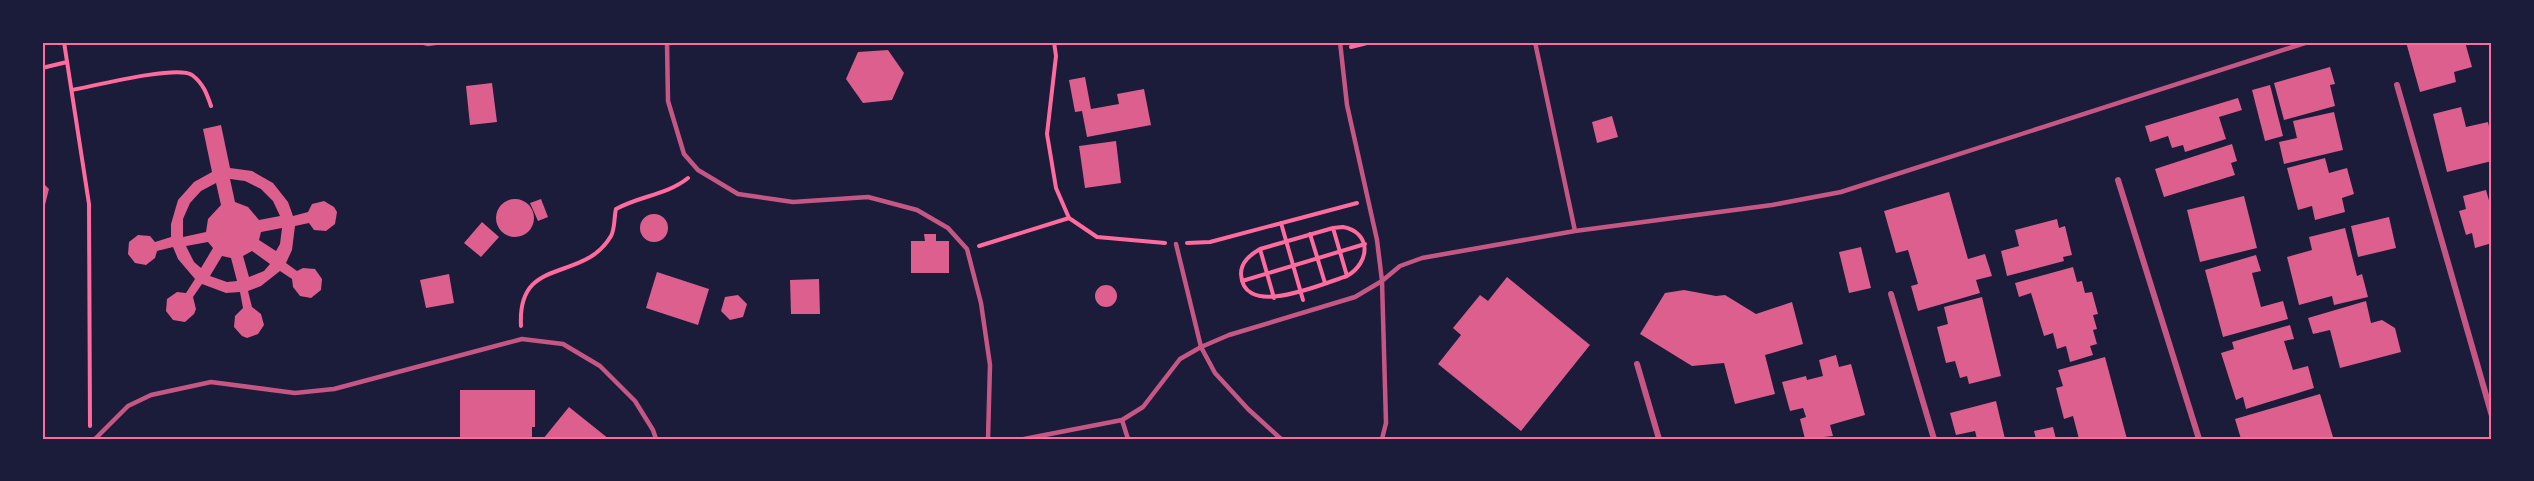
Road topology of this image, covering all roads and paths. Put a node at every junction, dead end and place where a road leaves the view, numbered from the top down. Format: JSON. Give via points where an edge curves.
{"nodes":[{"id":1,"x":64,"y":42,"type":"edge"},
{"id":2,"x":421,"y":42,"type":"edge"},
{"id":3,"x":442,"y":42,"type":"edge"},
{"id":4,"x":667,"y":42,"type":"edge"},
{"id":5,"x":1054,"y":42,"type":"edge"},
{"id":6,"x":1340,"y":42,"type":"edge"},
{"id":7,"x":1371,"y":42,"type":"edge"},
{"id":8,"x":1535,"y":42,"type":"edge"},
{"id":9,"x":2308,"y":42,"type":"edge"},
{"id":10,"x":1341,"y":50,"type":"junction"},
{"id":11,"x":68,"y":62,"type":"junction"},
{"id":12,"x":42,"y":68,"type":"edge"},
{"id":13,"x":2397,"y":85,"type":"dead end"},
{"id":14,"x":72,"y":90,"type":"junction"},
{"id":15,"x":211,"y":106,"type":"dead end"},
{"id":16,"x":698,"y":170,"type":"junction"},
{"id":17,"x":2118,"y":180,"type":"dead end"},
{"id":18,"x":1370,"y":200,"type":"junction"},
{"id":19,"x":1069,"y":218,"type":"junction"},
{"id":20,"x":1281,"y":223,"type":"junction"},
{"id":21,"x":1333,"y":228,"type":"junction"},
{"id":22,"x":1575,"y":231,"type":"junction"},
{"id":23,"x":1310,"y":234,"type":"junction"},
{"id":24,"x":1377,"y":240,"type":"junction"},
{"id":25,"x":1286,"y":242,"type":"junction"},
{"id":26,"x":1176,"y":244,"type":"junction"},
{"id":27,"x":1364,"y":244,"type":"junction"},
{"id":28,"x":967,"y":249,"type":"junction"},
{"id":29,"x":1260,"y":249,"type":"junction"},
{"id":30,"x":1340,"y":251,"type":"junction"},
{"id":31,"x":1317,"y":258,"type":"junction"},
{"id":32,"x":1293,"y":266,"type":"junction"},
{"id":33,"x":1267,"y":273,"type":"junction"},
{"id":34,"x":1347,"y":276,"type":"junction"},
{"id":35,"x":1242,"y":281,"type":"junction"},
{"id":36,"x":1382,"y":281,"type":"junction"},
{"id":37,"x":1324,"y":282,"type":"junction"},
{"id":38,"x":1300,"y":290,"type":"junction"},
{"id":39,"x":1891,"y":294,"type":"dead end"},
{"id":40,"x":1274,"y":297,"type":"junction"},
{"id":41,"x":1306,"y":312,"type":"junction"},
{"id":42,"x":522,"y":339,"type":"junction"},
{"id":43,"x":1201,"y":346,"type":"junction"},
{"id":44,"x":1637,"y":364,"type":"dead end"},
{"id":45,"x":2492,"y":416,"type":"edge"},
{"id":46,"x":1122,"y":420,"type":"junction"},
{"id":47,"x":90,"y":427,"type":"dead end"},
{"id":48,"x":95,"y":439,"type":"edge"},
{"id":49,"x":656,"y":439,"type":"edge"},
{"id":50,"x":988,"y":439,"type":"edge"},
{"id":51,"x":1024,"y":439,"type":"edge"},
{"id":52,"x":1128,"y":439,"type":"edge"},
{"id":53,"x":1281,"y":439,"type":"edge"},
{"id":54,"x":1382,"y":439,"type":"edge"},
{"id":55,"x":1659,"y":439,"type":"edge"},
{"id":56,"x":1934,"y":439,"type":"edge"},
{"id":57,"x":2199,"y":439,"type":"edge"}],
"edges":[{"from":1,"to":11,"type":"path"},
{"from":2,"to":3,"type":"lane"},
{"from":4,"to":16,"type":"lane","via":[[669,101],[684,154]]},
{"from":5,"to":19,"type":"path","via":[[1056,56],[1047,134],[1056,188]]},
{"from":6,"to":10,"type":"lane"},
{"from":7,"to":10,"type":"path"},
{"from":8,"to":22,"type":"lane"},
{"from":9,"to":22,"type":"lane","via":[[1841,192]]},
{"from":10,"to":18,"type":"lane","via":[[1347,105]]},
{"from":11,"to":12,"type":"path"},
{"from":11,"to":14,"type":"path"},
{"from":13,"to":45,"type":"street"},
{"from":14,"to":15,"type":"path","via":[[170,72],[190,74],[203,85]]},
{"from":14,"to":47,"type":"path","via":[[89,204]]},
{"from":16,"to":28,"type":"lane","via":[[738,194],[793,202],[868,197],[917,210],[948,228]]},
{"from":16,"to":42,"type":"path","via":[[677,187],[616,209],[612,234],[597,253],[533,284],[520,306]]},
{"from":17,"to":57,"type":"street"},
{"from":18,"to":20,"type":"path"},
{"from":18,"to":24,"type":"lane"},
{"from":19,"to":26,"type":"path","via":[[1096,237]]},
{"from":19,"to":28,"type":"path"},
{"from":20,"to":25,"type":"path"},
{"from":20,"to":26,"type":"path","via":[[1210,242]]},
{"from":21,"to":23,"type":"path"},
{"from":21,"to":27,"type":"path","via":[[1351,228]]},
{"from":21,"to":30,"type":"path"},
{"from":22,"to":36,"type":"lane","via":[[1422,258],[1400,266]]},
{"from":23,"to":25,"type":"path"},
{"from":23,"to":31,"type":"path"},
{"from":24,"to":27,"type":"path"},
{"from":24,"to":36,"type":"lane"},
{"from":25,"to":29,"type":"path"},
{"from":25,"to":32,"type":"path"},
{"from":26,"to":43,"type":"lane"},
{"from":27,"to":30,"type":"path"},
{"from":27,"to":34,"type":"path","via":[[1362,263]]},
{"from":28,"to":50,"type":"lane","via":[[981,303],[990,365]]},
{"from":29,"to":33,"type":"path"},
{"from":29,"to":35,"type":"path","via":[[1245,261]]},
{"from":30,"to":31,"type":"path"},
{"from":30,"to":34,"type":"path"},
{"from":31,"to":32,"type":"path"},
{"from":31,"to":37,"type":"path"},
{"from":32,"to":33,"type":"path"},
{"from":32,"to":38,"type":"path"},
{"from":33,"to":35,"type":"path"},
{"from":33,"to":40,"type":"path"},
{"from":34,"to":37,"type":"path"},
{"from":35,"to":40,"type":"path","via":[[1256,296]]},
{"from":36,"to":41,"type":"lane","via":[[1355,297]]},
{"from":36,"to":54,"type":"lane","via":[[1386,423]]},
{"from":37,"to":38,"type":"path"},
{"from":38,"to":40,"type":"path"},
{"from":38,"to":41,"type":"path"},
{"from":39,"to":56,"type":"street"},
{"from":41,"to":43,"type":"lane"},
{"from":42,"to":48,"type":"lane","via":[[334,389],[295,393],[211,382],[151,395],[128,406]]},
{"from":42,"to":49,"type":"lane","via":[[563,344],[600,366],[635,401]]},
{"from":43,"to":46,"type":"lane","via":[[1180,359],[1143,407]]},
{"from":43,"to":53,"type":"lane","via":[[1215,373]]},
{"from":44,"to":55,"type":"street"},
{"from":46,"to":51,"type":"lane"},
{"from":46,"to":52,"type":"lane"}]}
